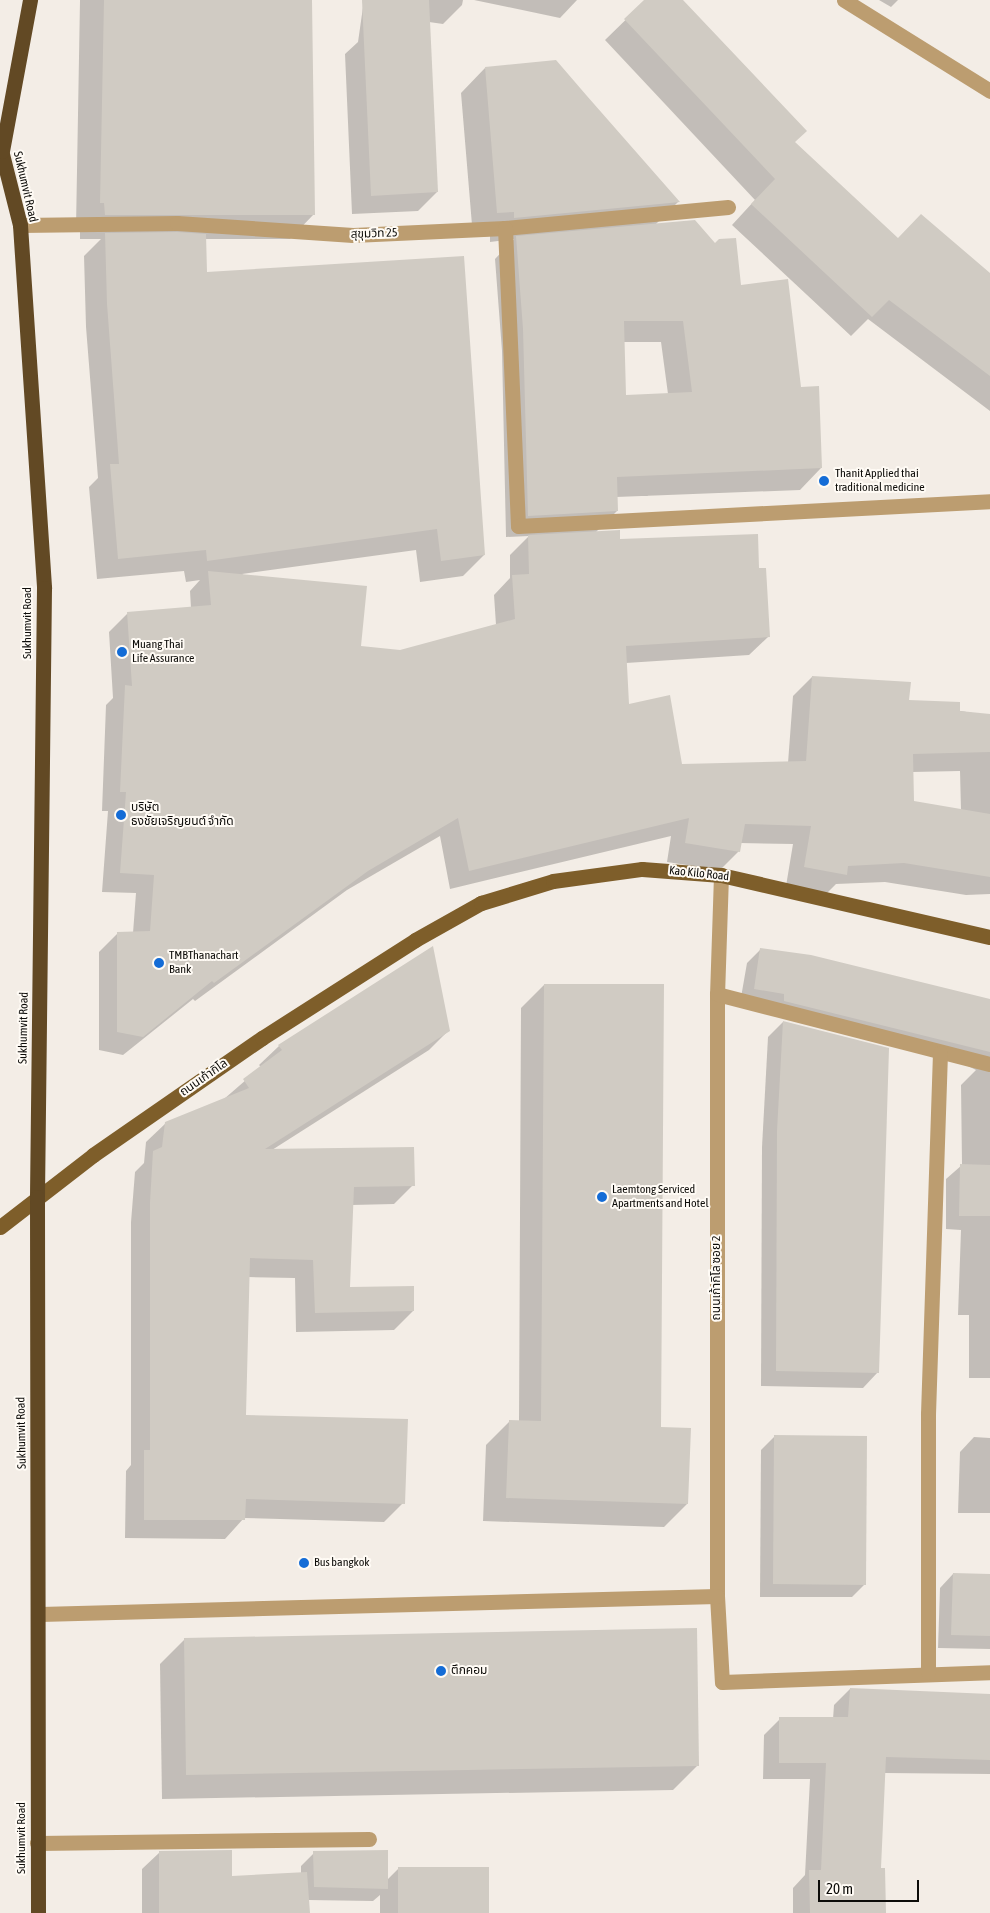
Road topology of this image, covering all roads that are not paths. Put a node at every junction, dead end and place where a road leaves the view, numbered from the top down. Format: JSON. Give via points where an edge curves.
{"nodes":[{"id":1,"x":30,"y":0,"type":"edge"},
{"id":2,"x":844,"y":0,"type":"edge"},
{"id":3,"x":990,"y":91,"type":"edge"},
{"id":4,"x":1,"y":149,"type":"edge"},
{"id":5,"x":728,"y":207,"type":"dead end"},
{"id":6,"x":20,"y":225,"type":"junction"},
{"id":7,"x":504,"y":228,"type":"junction"},
{"id":8,"x":990,"y":501,"type":"edge"},
{"id":9,"x":722,"y":875,"type":"junction"},
{"id":10,"x":990,"y":937,"type":"edge"},
{"id":11,"x":717,"y":994,"type":"junction"},
{"id":12,"x":940,"y":1053,"type":"junction"},
{"id":13,"x":990,"y":1064,"type":"edge"},
{"id":14,"x":37,"y":1197,"type":"junction"},
{"id":15,"x":0,"y":1227,"type":"edge"},
{"id":16,"x":717,"y":1596,"type":"junction"},
{"id":17,"x":40,"y":1614,"type":"junction"},
{"id":18,"x":928,"y":1672,"type":"junction"},
{"id":19,"x":990,"y":1672,"type":"edge"},
{"id":20,"x":369,"y":1839,"type":"dead end"},
{"id":21,"x":37,"y":1843,"type":"junction"},
{"id":22,"x":38,"y":1913,"type":"edge"}],
"edges":[{"from":1,"to":4,"type":"highway"},
{"from":2,"to":3,"type":"street"},
{"from":4,"to":6,"type":"highway","name":"Sukhumvit Road"},
{"from":5,"to":7,"type":"street","name":"สุขุมวิท 25"},
{"from":6,"to":7,"type":"street","name":"สุขุมวิท 25","via":[[177,223],[353,236]]},
{"from":6,"to":14,"type":"highway","name":"Sukhumvit Road","via":[[44,588]]},
{"from":7,"to":8,"type":"street","via":[[518,526]]},
{"from":9,"to":10,"type":"main road","name":"Kao Kilo Road"},
{"from":9,"to":11,"type":"street","name":"ถนนเก้ากิโล ซอย 2"},
{"from":9,"to":14,"type":"main road","name":"ถนนเก้ากิโล","via":[[642,869],[553,881],[481,903],[415,940],[262,1038]]},
{"from":11,"to":12,"type":"street"},
{"from":11,"to":16,"type":"street","name":"ถนนเก้ากิโล ซอย 2"},
{"from":12,"to":13,"type":"street"},
{"from":12,"to":18,"type":"street","via":[[928,1414]]},
{"from":14,"to":15,"type":"main road","name":"ถนนเก้ากิโล"},
{"from":14,"to":17,"type":"highway","name":"Sukhumvit Road"},
{"from":16,"to":17,"type":"street"},
{"from":16,"to":18,"type":"street","name":"ถนนเก้ากิโล ซอย 2","via":[[722,1682]]},
{"from":17,"to":21,"type":"highway","name":"Sukhumvit Road"},
{"from":18,"to":19,"type":"street"},
{"from":20,"to":21,"type":"street"},
{"from":21,"to":22,"type":"highway","name":"Sukhumvit Road"}]}
